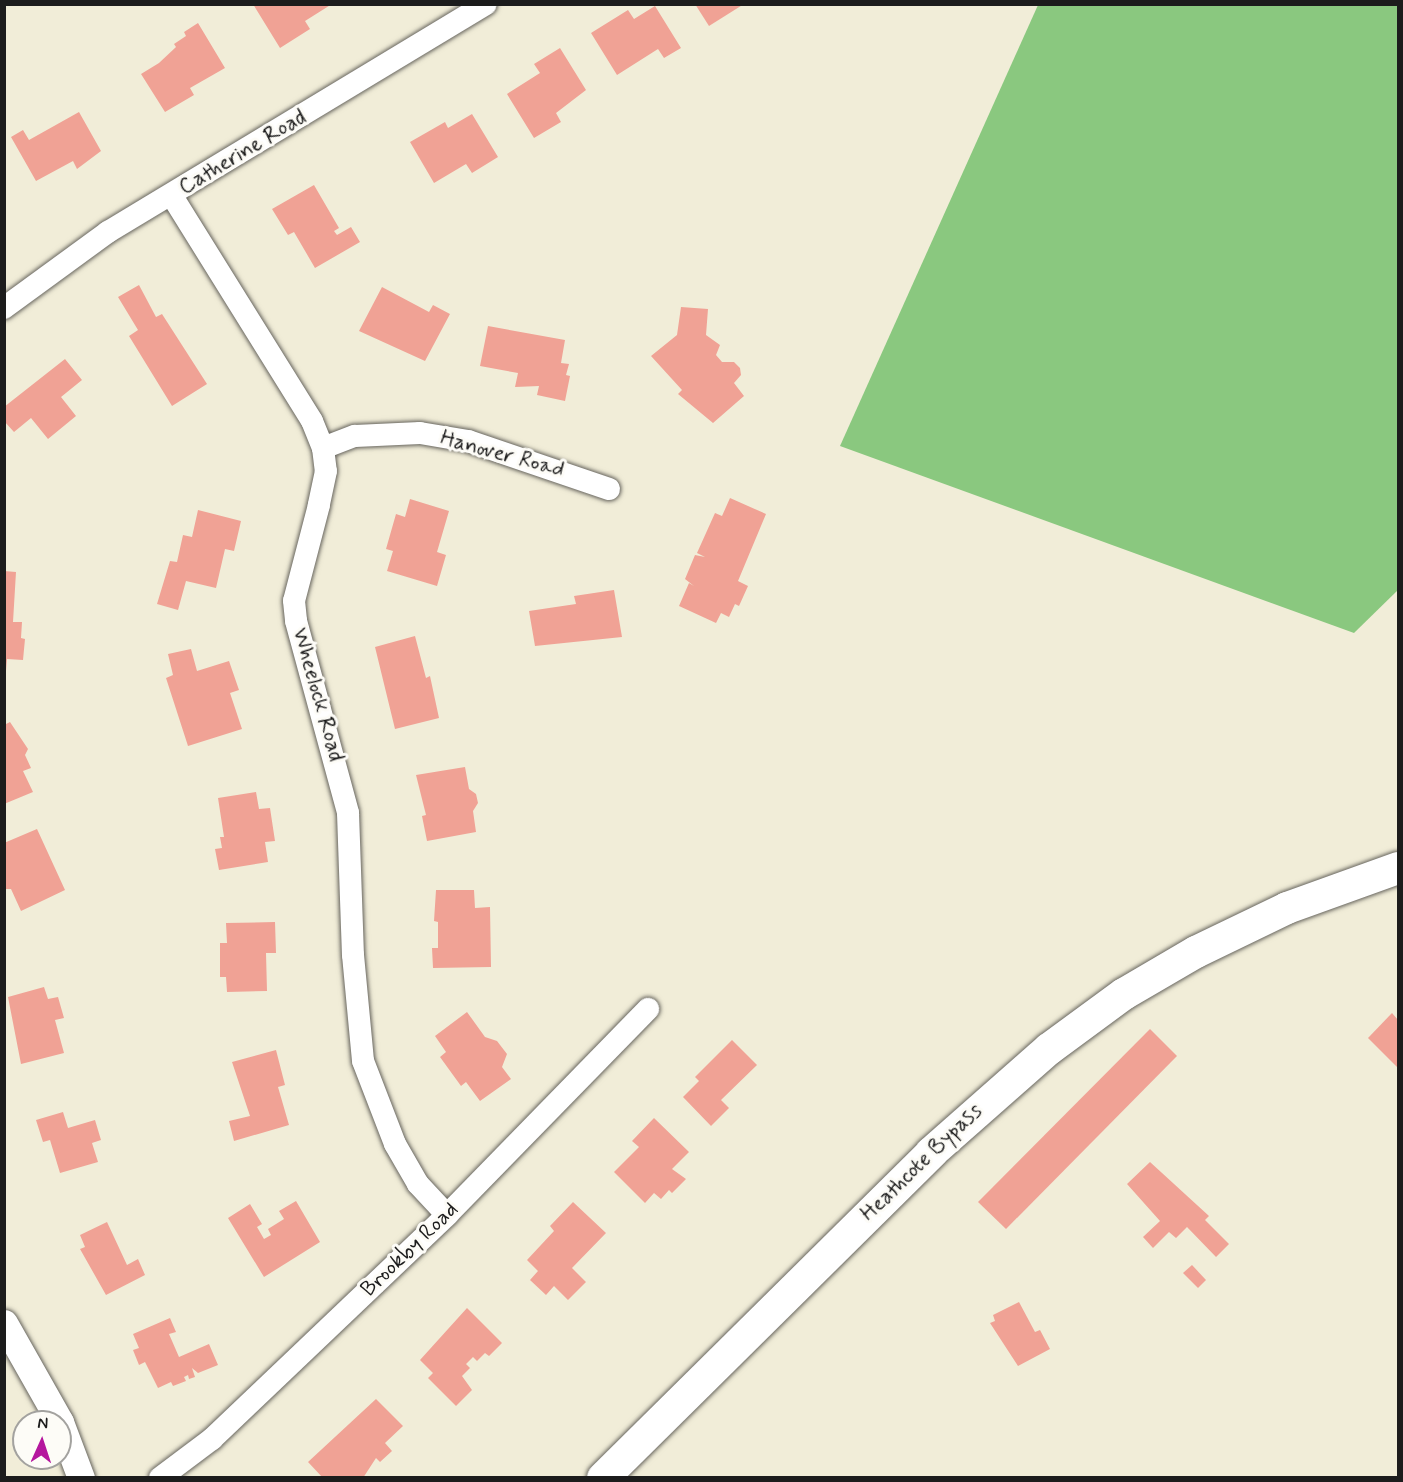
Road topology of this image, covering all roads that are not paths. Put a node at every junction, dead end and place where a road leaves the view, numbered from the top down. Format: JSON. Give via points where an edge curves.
{"nodes":[{"id":1,"x":486,"y":4,"type":"edge"},
{"id":2,"x":172,"y":196,"type":"junction"},
{"id":3,"x":4,"y":308,"type":"edge"},
{"id":4,"x":323,"y":448,"type":"junction"},
{"id":5,"x":609,"y":489,"type":"dead end"},
{"id":6,"x":1398,"y":846,"type":"edge"},
{"id":7,"x":1398,"y":868,"type":"edge"},
{"id":8,"x":1287,"y":908,"type":"junction"},
{"id":9,"x":648,"y":1009,"type":"dead end"},
{"id":10,"x":447,"y":1215,"type":"junction"},
{"id":11,"x":4,"y":1323,"type":"edge"},
{"id":12,"x":53,"y":1410,"type":"edge"},
{"id":13,"x":72,"y":1454,"type":"edge"},
{"id":14,"x":81,"y":1478,"type":"edge"},
{"id":15,"x":160,"y":1478,"type":"edge"},
{"id":16,"x":603,"y":1478,"type":"edge"}],
"edges":[{"from":1,"to":2,"type":"street","name":"Catherine Road"},
{"from":2,"to":3,"type":"street","name":"Catherine Road","via":[[99,238]]},
{"from":2,"to":4,"type":"street","name":"Wheelock Road","via":[[312,421]]},
{"from":4,"to":5,"type":"street","name":"Hanover Road","via":[[355,436],[420,433],[468,441]]},
{"from":4,"to":10,"type":"street","name":"Wheelock Road","via":[[326,471],[294,601],[348,813],[353,955],[363,1061],[395,1144],[418,1184]]},
{"from":6,"to":8,"type":"main road"},
{"from":7,"to":8,"type":"main road"},
{"from":8,"to":16,"type":"main road","name":"Heathcote Bypass","via":[[1196,952],[1124,994],[988,1099]]},
{"from":9,"to":10,"type":"street","name":"Brookby Road"},
{"from":10,"to":15,"type":"street","name":"Brookby Road","via":[[212,1439]]},
{"from":11,"to":12,"type":"street"},
{"from":13,"to":14,"type":"street"}]}
